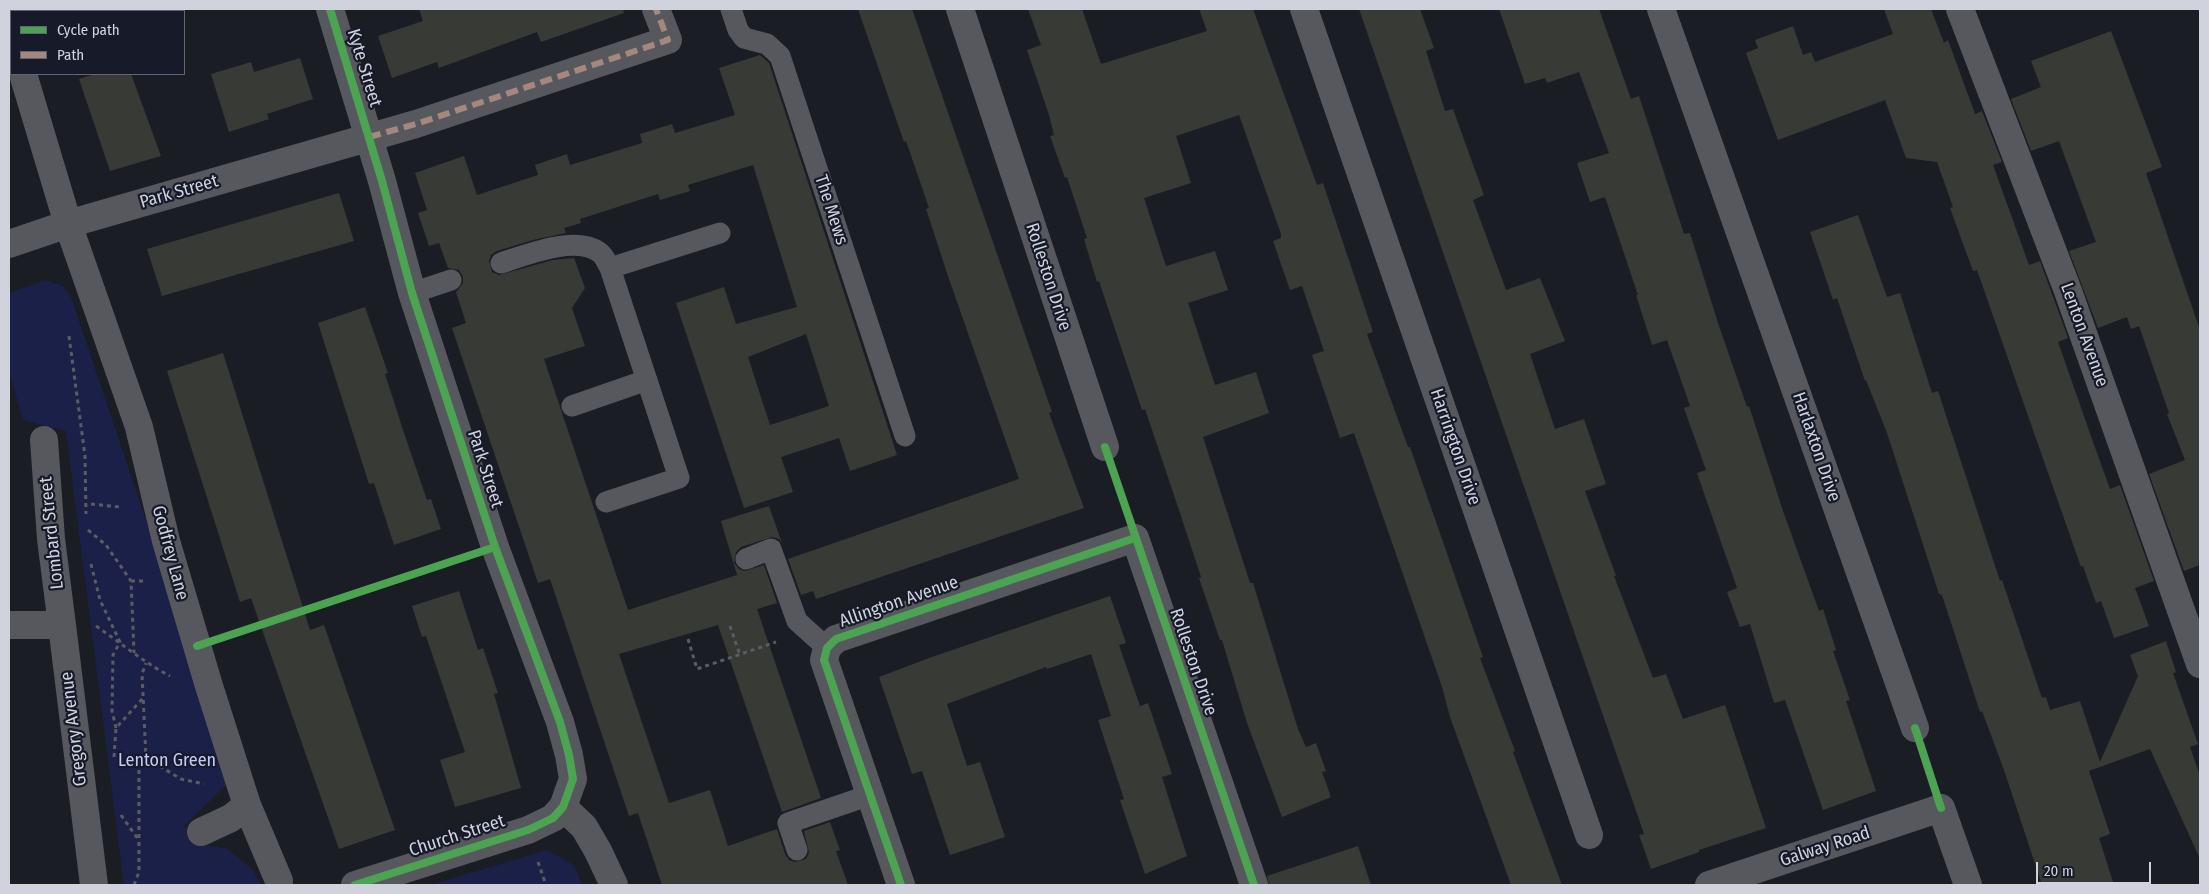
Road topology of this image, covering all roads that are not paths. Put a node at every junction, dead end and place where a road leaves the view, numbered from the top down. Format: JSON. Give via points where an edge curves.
{"nodes":[{"id":1,"x":330,"y":9,"type":"edge"},
{"id":2,"x":656,"y":9,"type":"edge"},
{"id":3,"x":731,"y":9,"type":"edge"},
{"id":4,"x":960,"y":9,"type":"edge"},
{"id":5,"x":1304,"y":9,"type":"edge"},
{"id":6,"x":1661,"y":9,"type":"edge"},
{"id":7,"x":1960,"y":9,"type":"edge"},
{"id":8,"x":23,"y":75,"type":"edge"},
{"id":9,"x":368,"y":137,"type":"junction"},
{"id":10,"x":68,"y":224,"type":"junction"},
{"id":11,"x":720,"y":233,"type":"dead end"},
{"id":12,"x":9,"y":244,"type":"edge"},
{"id":13,"x":501,"y":263,"type":"dead end"},
{"id":14,"x":610,"y":268,"type":"junction"},
{"id":15,"x":451,"y":280,"type":"dead end"},
{"id":16,"x":412,"y":293,"type":"junction"},
{"id":17,"x":647,"y":380,"type":"junction"},
{"id":18,"x":572,"y":406,"type":"dead end"},
{"id":19,"x":905,"y":436,"type":"dead end"},
{"id":20,"x":44,"y":440,"type":"dead end"},
{"id":21,"x":1105,"y":447,"type":"dead end"},
{"id":22,"x":606,"y":502,"type":"dead end"},
{"id":23,"x":1135,"y":538,"type":"joint"},
{"id":24,"x":746,"y":558,"type":"dead end"},
{"id":25,"x":9,"y":625,"type":"edge"},
{"id":26,"x":62,"y":625,"type":"junction"},
{"id":27,"x":827,"y":648,"type":"junction"},
{"id":28,"x":2200,"y":664,"type":"edge"},
{"id":29,"x":1915,"y":728,"type":"dead end"},
{"id":30,"x":870,"y":795,"type":"junction"},
{"id":31,"x":563,"y":807,"type":"junction"},
{"id":32,"x":239,"y":812,"type":"junction"},
{"id":33,"x":201,"y":832,"type":"dead end"},
{"id":34,"x":1589,"y":835,"type":"dead end"},
{"id":35,"x":797,"y":850,"type":"dead end"},
{"id":36,"x":278,"y":881,"type":"dead end"},
{"id":37,"x":94,"y":885,"type":"edge"},
{"id":38,"x":355,"y":885,"type":"edge"},
{"id":39,"x":614,"y":885,"type":"edge"},
{"id":40,"x":900,"y":885,"type":"edge"},
{"id":41,"x":1254,"y":885,"type":"edge"},
{"id":42,"x":1709,"y":885,"type":"edge"},
{"id":43,"x":1968,"y":885,"type":"edge"}],
"edges":[{"from":1,"to":9,"type":"street","name":"Kyte Street"},
{"from":2,"to":9,"type":"street","via":[[668,40]]},
{"from":3,"to":19,"type":"lane","name":"The Mews","via":[[744,38],[767,44],[780,56]]},
{"from":4,"to":21,"type":"street","name":"Rolleston Drive"},
{"from":5,"to":34,"type":"street","name":"Harrington Drive"},
{"from":6,"to":29,"type":"street","name":"Harlaxton Drive"},
{"from":7,"to":28,"type":"street","name":"Lenton Avenue","via":[[2068,291]]},
{"from":8,"to":10,"type":"street"},
{"from":9,"to":10,"type":"street","name":"Park Street"},
{"from":9,"to":16,"type":"street","name":"Park Street"},
{"from":10,"to":12,"type":"street","name":"Park Street"},
{"from":10,"to":32,"type":"street","name":"Godfrey Lane","via":[[139,427],[166,541],[209,686]]},
{"from":11,"to":14,"type":"lane"},
{"from":13,"to":14,"type":"lane","via":[[544,249],[571,245],[600,252]]},
{"from":14,"to":17,"type":"lane"},
{"from":15,"to":16,"type":"lane"},
{"from":16,"to":31,"type":"street","name":"Park Street","via":[[495,547],[560,722],[573,779]]},
{"from":17,"to":18,"type":"lane"},
{"from":17,"to":22,"type":"lane","via":[[679,478]]},
{"from":20,"to":26,"type":"street","name":"Lombard Street","via":[[51,540]]},
{"from":23,"to":27,"type":"street","name":"Allington Avenue","via":[[836,639]]},
{"from":23,"to":41,"type":"street","name":"Rolleston Drive"},
{"from":24,"to":27,"type":"lane","via":[[771,549],[797,621]]},
{"from":25,"to":26,"type":"street"},
{"from":26,"to":37,"type":"street","name":"Gregory Avenue"},
{"from":27,"to":30,"type":"street","name":"Allington Avenue","via":[[824,660]]},
{"from":30,"to":35,"type":"lane","via":[[788,823]]},
{"from":30,"to":40,"type":"street","name":"Allington Avenue"},
{"from":31,"to":38,"type":"street","name":"Church Street","via":[[553,818],[528,830]]},
{"from":31,"to":39,"type":"street","via":[[584,826]]},
{"from":32,"to":33,"type":"street"},
{"from":32,"to":36,"type":"street","name":"Godfrey Lane"},
{"from":42,"to":43,"type":"street","name":"Galway Road","via":[[1941,808]]}]}
